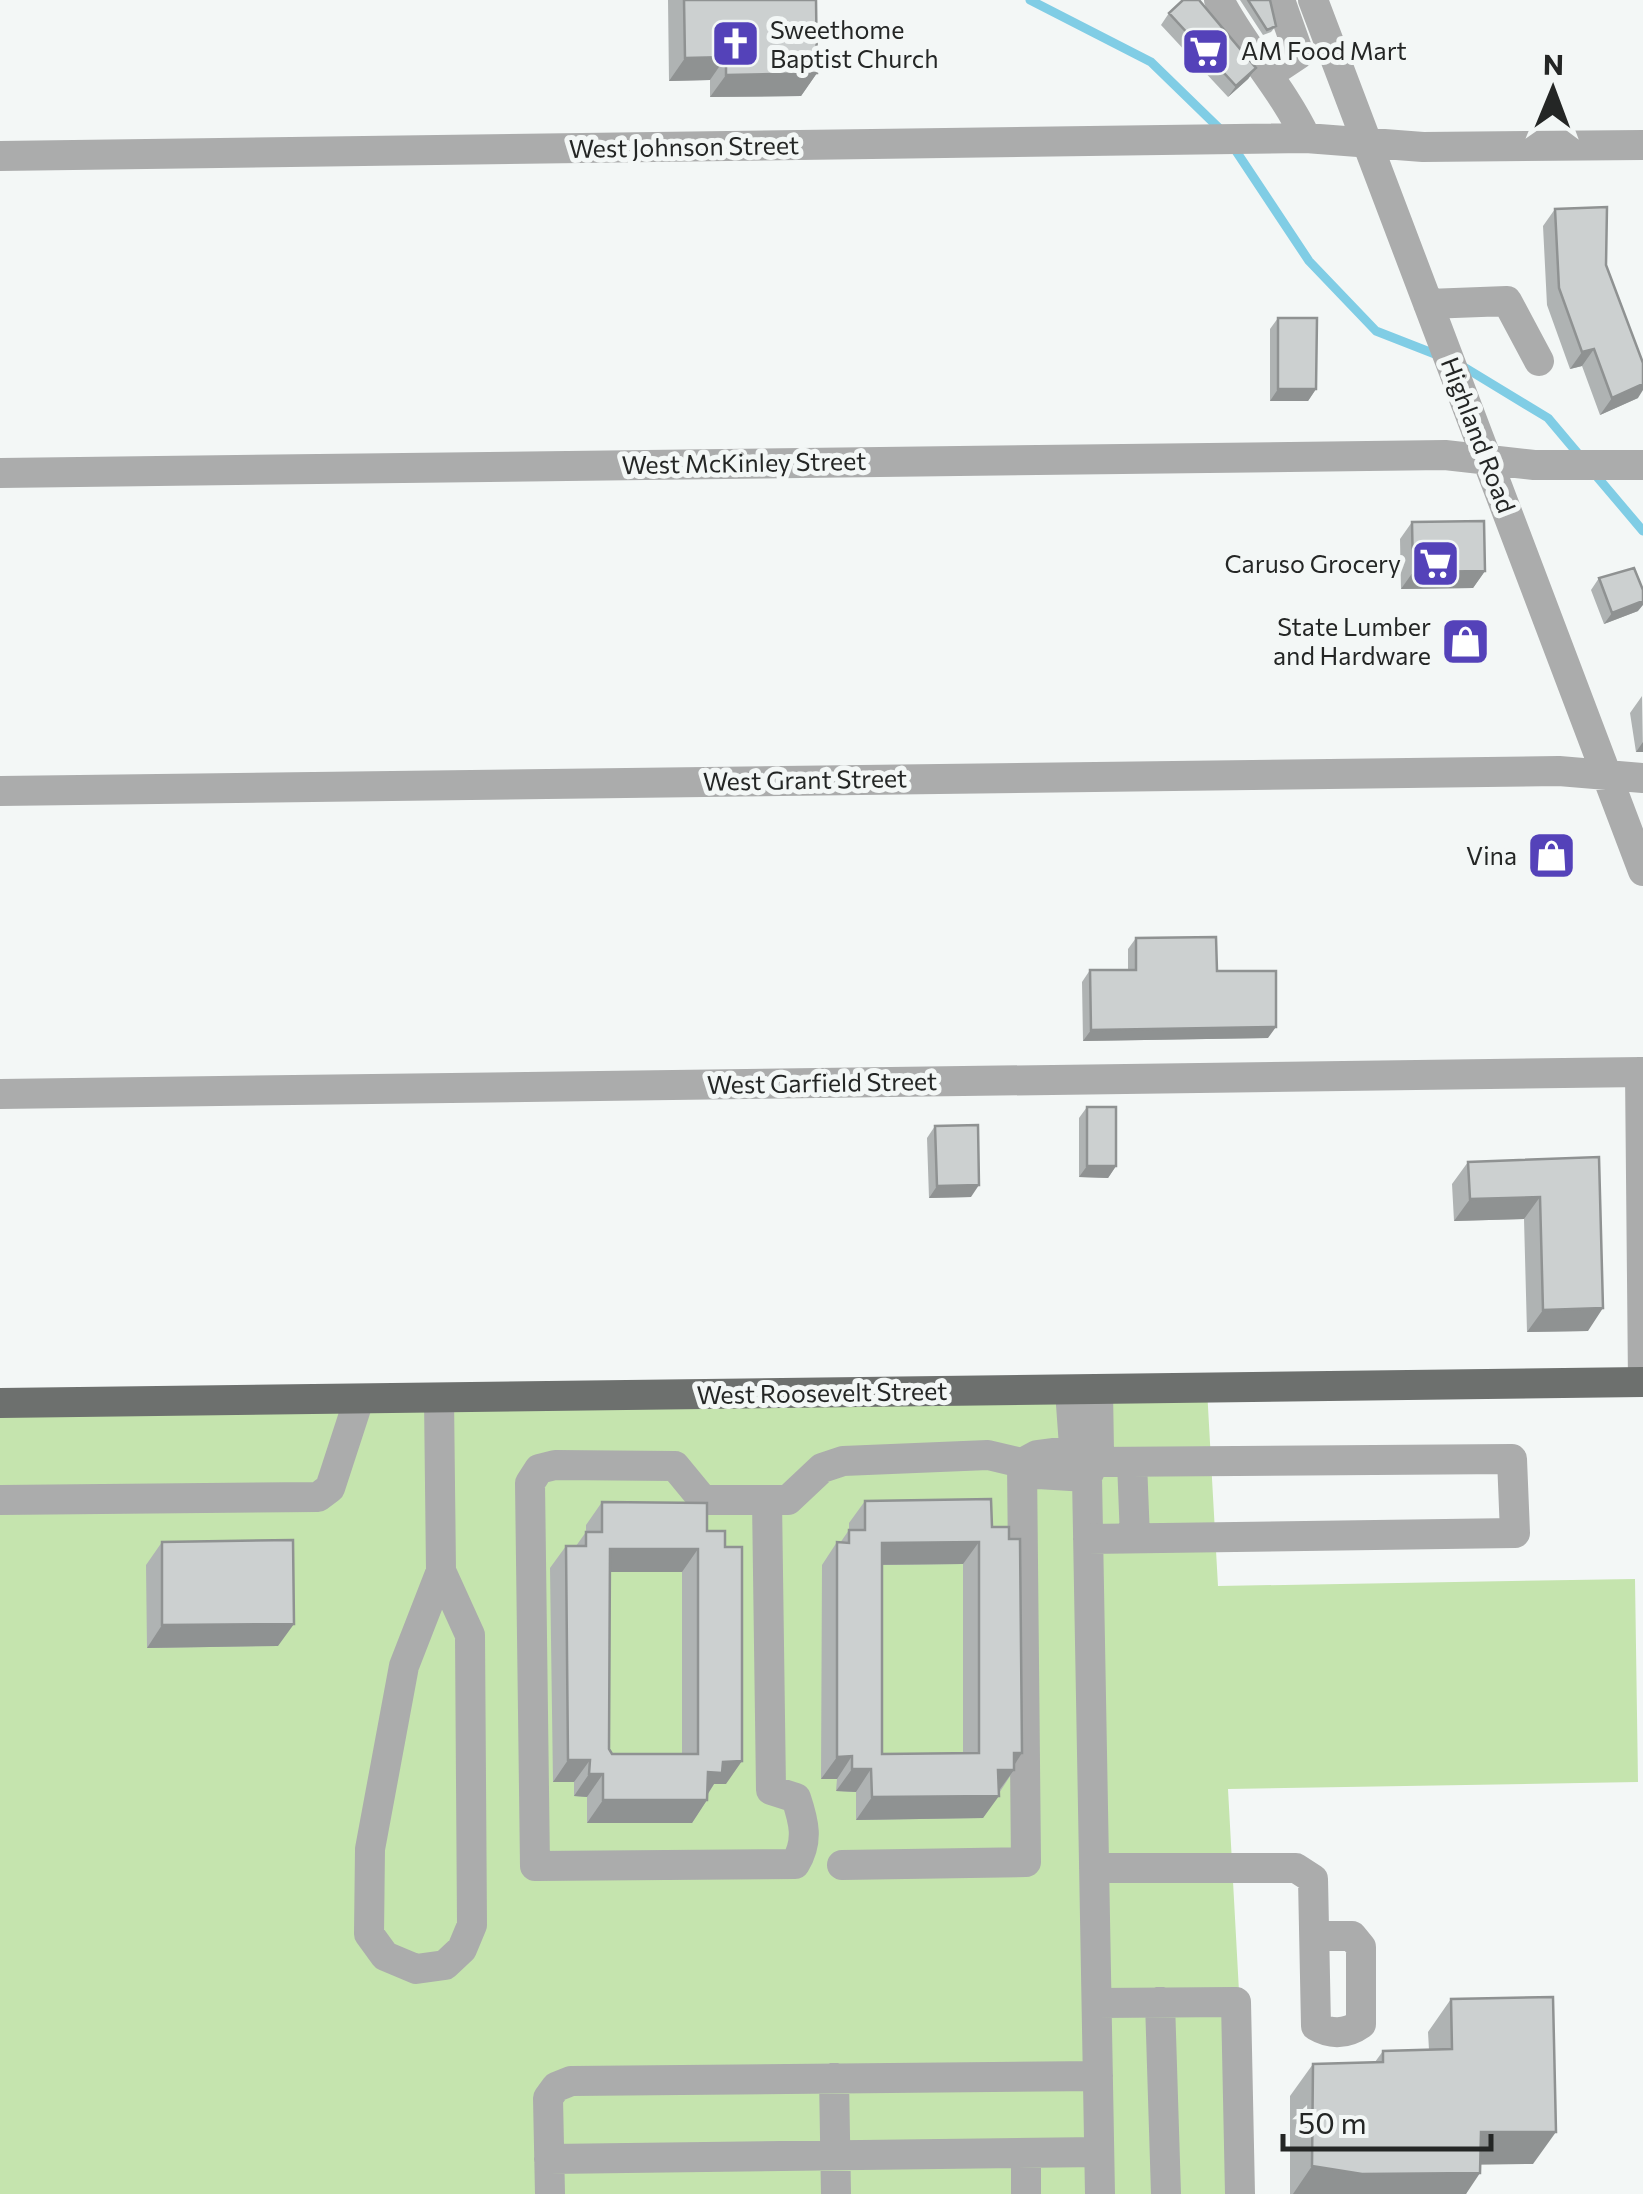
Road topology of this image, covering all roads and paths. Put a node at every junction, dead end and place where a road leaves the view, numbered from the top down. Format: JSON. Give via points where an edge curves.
{"nodes":[{"id":1,"x":1219,"y":0,"type":"edge"},
{"id":2,"x":1280,"y":0,"type":"edge"},
{"id":3,"x":1313,"y":0,"type":"edge"},
{"id":4,"x":1331,"y":46,"type":"junction"},
{"id":5,"x":1300,"y":54,"type":"junction"},
{"id":6,"x":1269,"y":74,"type":"junction"},
{"id":7,"x":1306,"y":138,"type":"junction"},
{"id":8,"x":1368,"y":143,"type":"junction"},
{"id":9,"x":1643,"y":146,"type":"edge"},
{"id":10,"x":0,"y":156,"type":"edge"},
{"id":11,"x":1424,"y":296,"type":"junction"},
{"id":12,"x":1540,"y":361,"type":"dead end"},
{"id":13,"x":1488,"y":460,"type":"junction"},
{"id":14,"x":1636,"y":464,"type":"edge"},
{"id":15,"x":0,"y":472,"type":"edge"},
{"id":16,"x":1609,"y":776,"type":"junction"},
{"id":17,"x":1643,"y":778,"type":"edge"},
{"id":18,"x":0,"y":790,"type":"edge"},
{"id":19,"x":1641,"y":860,"type":"edge"},
{"id":20,"x":1642,"y":1072,"type":"edge"},
{"id":21,"x":0,"y":1094,"type":"edge"},
{"id":22,"x":1642,"y":1142,"type":"edge"},
{"id":23,"x":1642,"y":1207,"type":"edge"},
{"id":24,"x":1642,"y":1290,"type":"edge"},
{"id":25,"x":1643,"y":1382,"type":"edge"},
{"id":26,"x":1084,"y":1390,"type":"junction"},
{"id":27,"x":439,"y":1398,"type":"junction"},
{"id":28,"x":360,"y":1399,"type":"junction"},
{"id":29,"x":0,"y":1404,"type":"edge"},
{"id":30,"x":1132,"y":1462,"type":"junction"},
{"id":31,"x":1022,"y":1463,"type":"junction"},
{"id":32,"x":1086,"y":1463,"type":"junction"},
{"id":33,"x":0,"y":1500,"type":"edge"},
{"id":34,"x":767,"y":1500,"type":"junction"},
{"id":35,"x":1135,"y":1538,"type":"junction"},
{"id":36,"x":1088,"y":1539,"type":"junction"},
{"id":37,"x":442,"y":1571,"type":"junction"},
{"id":38,"x":842,"y":1865,"type":"dead end"},
{"id":39,"x":1094,"y":1868,"type":"junction"},
{"id":40,"x":1315,"y":1936,"type":"dead end"},
{"id":41,"x":1160,"y":2002,"type":"junction"},
{"id":42,"x":1096,"y":2003,"type":"junction"},
{"id":43,"x":1098,"y":2076,"type":"junction"},
{"id":44,"x":834,"y":2078,"type":"junction"},
{"id":45,"x":1100,"y":2152,"type":"junction"},
{"id":46,"x":1026,"y":2154,"type":"junction"},
{"id":47,"x":835,"y":2156,"type":"junction"},
{"id":48,"x":549,"y":2159,"type":"junction"},
{"id":49,"x":550,"y":2194,"type":"edge"},
{"id":50,"x":836,"y":2194,"type":"edge"},
{"id":51,"x":1026,"y":2194,"type":"edge"},
{"id":52,"x":1100,"y":2194,"type":"edge"},
{"id":53,"x":1166,"y":2194,"type":"edge"},
{"id":54,"x":1240,"y":2194,"type":"edge"}],
"edges":[{"from":1,"to":6,"type":"street","via":[[1244,48]]},
{"from":2,"to":5,"type":"street"},
{"from":3,"to":4,"type":"street","name":"Highland Road"},
{"from":4,"to":5,"type":"street"},
{"from":4,"to":8,"type":"street","name":"Highland Road"},
{"from":5,"to":6,"type":"street"},
{"from":6,"to":7,"type":"street"},
{"from":7,"to":8,"type":"street","name":"West Johnson Street"},
{"from":7,"to":10,"type":"street","name":"West Johnson Street"},
{"from":8,"to":9,"type":"street","name":"West Johnson Street"},
{"from":8,"to":11,"type":"street","name":"Highland Road"},
{"from":11,"to":12,"type":"street","via":[[1508,301]]},
{"from":11,"to":13,"type":"street","name":"Highland Road"},
{"from":13,"to":14,"type":"street","name":"West McKinley Street"},
{"from":13,"to":15,"type":"street","name":"West McKinley Street","via":[[1445,455]]},
{"from":13,"to":16,"type":"street","name":"Highland Road"},
{"from":16,"to":17,"type":"street","name":"West Grant Street"},
{"from":16,"to":18,"type":"street","name":"West Grant Street","via":[[1560,771]]},
{"from":16,"to":19,"type":"street","name":"Highland Road"},
{"from":20,"to":21,"type":"street","name":"West Garfield Street"},
{"from":20,"to":22,"type":"street"},
{"from":22,"to":23,"type":"street"},
{"from":23,"to":24,"type":"street"},
{"from":24,"to":25,"type":"street"},
{"from":25,"to":26,"type":"main road","name":"West Roosevelt Street"},
{"from":26,"to":27,"type":"main road","name":"West Roosevelt Street"},
{"from":26,"to":32,"type":"street","via":[[1098,1452]]},
{"from":27,"to":28,"type":"main road","name":"West Roosevelt Street"},
{"from":27,"to":37,"type":"street"},
{"from":28,"to":29,"type":"main road","name":"West Roosevelt Street"},
{"from":28,"to":33,"type":"street","via":[[330,1488],[318,1497]]},
{"from":30,"to":32,"type":"street"},
{"from":30,"to":35,"type":"street"},
{"from":30,"to":35,"type":"street","via":[[1512,1459],[1515,1533]]},
{"from":31,"to":32,"type":"street","via":[[1037,1456]]},
{"from":31,"to":34,"type":"street","via":[[988,1456],[843,1461],[822,1468],[788,1500]]},
{"from":31,"to":38,"type":"street","via":[[1026,1862]]},
{"from":32,"to":36,"type":"street"},
{"from":34,"to":34,"type":"street","via":[[703,1500],[675,1466],[556,1464],[539,1469],[530,1483],[534,1866],[795,1864],[804,1851],[805,1824],[796,1798],[770,1790]]},
{"from":35,"to":36,"type":"street"},
{"from":36,"to":39,"type":"street"},
{"from":37,"to":37,"type":"street","via":[[470,1635],[472,1925],[462,1949],[445,1965],[416,1969],[385,1956],[369,1934],[370,1849],[404,1666]]},
{"from":39,"to":40,"type":"street","via":[[1296,1868],[1314,1879]]},
{"from":39,"to":42,"type":"street"},
{"from":41,"to":42,"type":"street"},
{"from":41,"to":53,"type":"street"},
{"from":41,"to":54,"type":"street","via":[[1236,2002]]},
{"from":42,"to":43,"type":"street"},
{"from":43,"to":44,"type":"street"},
{"from":43,"to":45,"type":"street"},
{"from":44,"to":47,"type":"street"},
{"from":44,"to":48,"type":"street","via":[[571,2081],[548,2098]]},
{"from":45,"to":46,"type":"street"},
{"from":45,"to":52,"type":"street"},
{"from":46,"to":47,"type":"street"},
{"from":46,"to":51,"type":"street"},
{"from":47,"to":48,"type":"street"},
{"from":47,"to":50,"type":"street"},
{"from":48,"to":49,"type":"street"}]}
